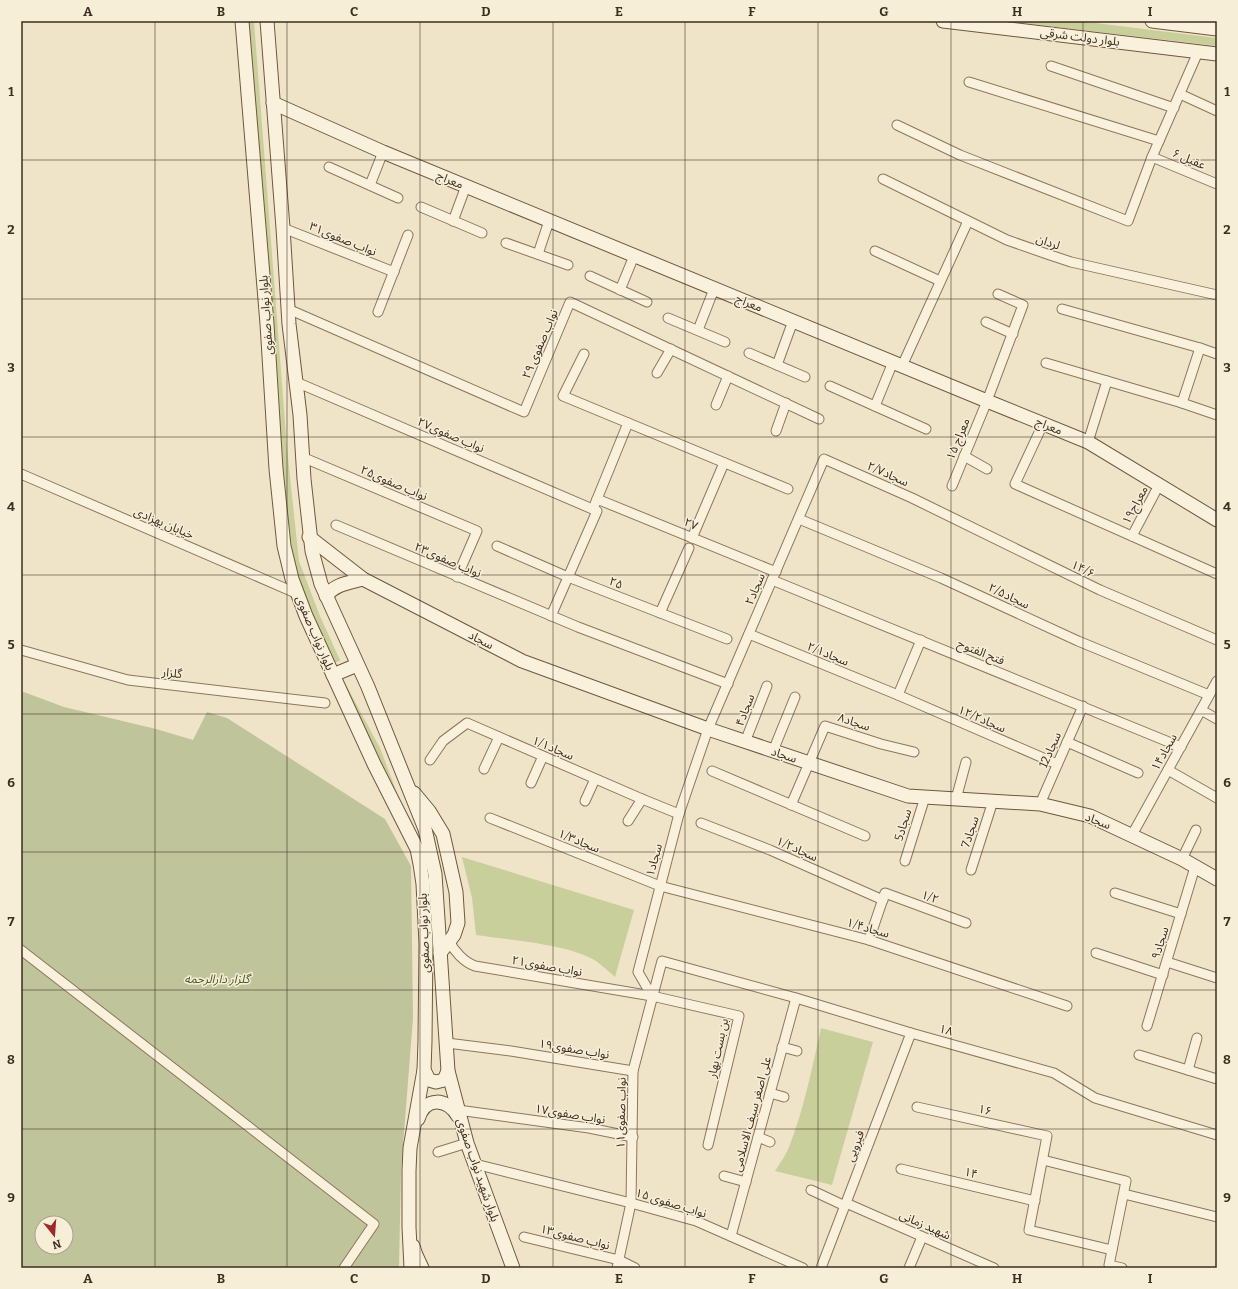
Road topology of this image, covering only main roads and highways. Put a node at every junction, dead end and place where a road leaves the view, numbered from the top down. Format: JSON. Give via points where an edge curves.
{"nodes":[{"id":1,"x":242,"y":21,"type":"edge"},
{"id":2,"x":267,"y":21,"type":"edge"},
{"id":3,"x":943,"y":21,"type":"edge"},
{"id":4,"x":1152,"y":21,"type":"edge"},
{"id":5,"x":1217,"y":29,"type":"edge"},
{"id":6,"x":1217,"y":54,"type":"edge"},
{"id":7,"x":273,"y":103,"type":"junction"},
{"id":8,"x":1217,"y":520,"type":"edge"},
{"id":9,"x":309,"y":537,"type":"junction"},
{"id":10,"x":363,"y":580,"type":"junction"},
{"id":11,"x":326,"y":596,"type":"junction"},
{"id":12,"x":357,"y":664,"type":"junction"},
{"id":13,"x":333,"y":676,"type":"junction"},
{"id":14,"x":407,"y":786,"type":"junction"},
{"id":15,"x":1217,"y":879,"type":"edge"},
{"id":16,"x":440,"y":953,"type":"junction"},
{"id":17,"x":424,"y":1070,"type":"junction"},
{"id":18,"x":448,"y":1071,"type":"junction"},
{"id":19,"x":459,"y":1114,"type":"junction"},
{"id":20,"x":410,"y":1148,"type":"junction"},
{"id":21,"x":408,"y":1227,"type":"junction"},
{"id":22,"x":411,"y":1268,"type":"edge"},
{"id":23,"x":422,"y":1268,"type":"edge"},
{"id":24,"x":513,"y":1268,"type":"edge"}],
"edges":[{"from":1,"to":13,"type":"main road","name":"بلوار نواب صفوی","via":[[284,546],[298,594]]},
{"from":2,"to":7,"type":"main road","name":"بلوار نواب صفوی"},
{"from":3,"to":6,"type":"main road","name":"بلوار دولت شرقی"},
{"from":4,"to":5,"type":"main road"},
{"from":7,"to":8,"type":"main road","name":"معراج","via":[[383,152],[1088,442]]},
{"from":7,"to":9,"type":"main road","name":"بلوار نواب صفوی","via":[[288,309]]},
{"from":9,"to":10,"type":"main road","name":"سجاد"},
{"from":9,"to":11,"type":"main road","name":"بلوار نواب صفوی","via":[[315,569]]},
{"from":10,"to":11,"type":"main road","via":[[339,585]]},
{"from":10,"to":15,"type":"main road","name":"سجاد","via":[[522,661],[708,730],[908,796],[1040,804],[1090,816],[1182,859]]},
{"from":11,"to":12,"type":"main road","name":"بلوار نواب صفوی"},
{"from":12,"to":13,"type":"main road"},
{"from":12,"to":14,"type":"main road","name":"بلوار نواب صفوی"},
{"from":13,"to":17,"type":"main road","name":"بلوار نواب صفوی","via":[[417,849],[423,884],[426,944]]},
{"from":14,"to":16,"type":"main road","name":"بلوار نواب صفوی","via":[[431,852],[437,892]]},
{"from":14,"to":16,"type":"main road","via":[[429,811],[443,834],[456,892],[458,922],[454,936]]},
{"from":16,"to":18,"type":"main road","name":"بلوار نواب صفوی"},
{"from":17,"to":18,"type":"main road","via":[[429,1080],[436,1082],[444,1080]]},
{"from":17,"to":20,"type":"main road","name":"بلوار نواب صفوی"},
{"from":18,"to":19,"type":"main road","name":"بلوار شهید نواب صفوی"},
{"from":19,"to":20,"type":"main road","via":[[448,1104],[437,1102],[426,1106],[419,1115]]},
{"from":19,"to":24,"type":"main road","name":"بلوار شهید نواب صفوی","via":[[467,1143]]},
{"from":20,"to":21,"type":"main road","name":"بلوار نواب صفوی"},
{"from":21,"to":22,"type":"main road"},
{"from":21,"to":23,"type":"main road"}]}
